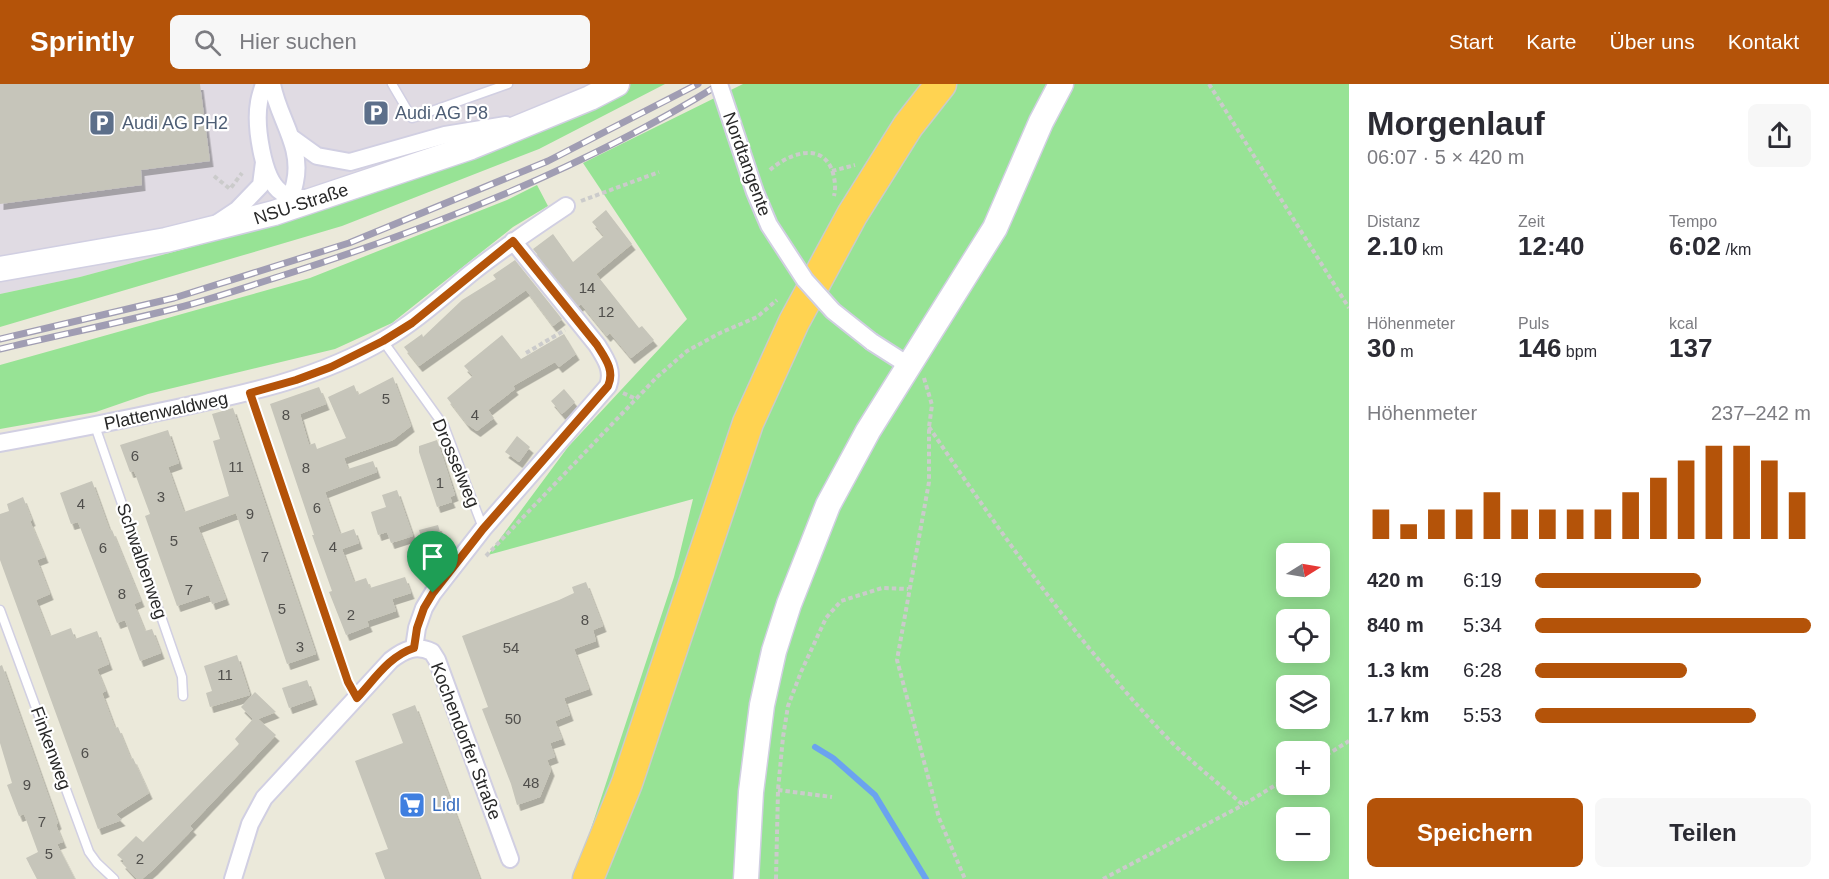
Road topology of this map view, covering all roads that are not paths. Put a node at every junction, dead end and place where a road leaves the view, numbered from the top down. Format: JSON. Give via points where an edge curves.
{"nodes":[{"id":1,"x":264,"y":84,"type":"edge"},
{"id":2,"x":272,"y":84,"type":"edge"},
{"id":3,"x":392,"y":84,"type":"edge"},
{"id":4,"x":508,"y":84,"type":"edge"},
{"id":5,"x":617,"y":84,"type":"edge"},
{"id":6,"x":719,"y":84,"type":"edge"},
{"id":7,"x":941,"y":84,"type":"edge"},
{"id":8,"x":1060,"y":84,"type":"edge"},
{"id":9,"x":537,"y":120,"type":"junction"},
{"id":10,"x":292,"y":138,"type":"junction"},
{"id":11,"x":264,"y":161,"type":"junction"},
{"id":12,"x":292,"y":197,"type":"junction"},
{"id":13,"x":319,"y":199,"type":"junction"},
{"id":14,"x":566,"y":206,"type":"road end"},
{"id":15,"x":274,"y":213,"type":"junction"},
{"id":16,"x":208,"y":230,"type":"junction"},
{"id":17,"x":513,"y":241,"type":"junction"},
{"id":18,"x":0,"y":269,"type":"edge"},
{"id":19,"x":383,"y":341,"type":"junction"},
{"id":20,"x":916,"y":370,"type":"junction"},
{"id":21,"x":250,"y":393,"type":"junction"},
{"id":22,"x":95,"y":426,"type":"junction"},
{"id":23,"x":0,"y":443,"type":"edge"},
{"id":24,"x":483,"y":529,"type":"junction"},
{"id":25,"x":0,"y":610,"type":"edge"},
{"id":26,"x":414,"y":648,"type":"junction"},
{"id":27,"x":183,"y":696,"type":"dead end"},
{"id":28,"x":357,"y":698,"type":"junction"},
{"id":29,"x":510,"y":860,"type":"dead end"},
{"id":30,"x":114,"y":879,"type":"edge"},
{"id":31,"x":233,"y":879,"type":"edge"},
{"id":32,"x":588,"y":879,"type":"edge"},
{"id":33,"x":746,"y":879,"type":"edge"}],
"edges":[{"from":1,"to":11,"type":"street","via":[[258,104]]},
{"from":2,"to":10,"type":"street","via":[[275,101]]},
{"from":3,"to":4,"type":"lane","via":[[412,118]]},
{"from":5,"to":9,"type":"street","name":"NSU-Straße"},
{"from":6,"to":20,"type":"street","name":"Nordtangente","bridge":true,"via":[[769,225],[805,280],[833,311]]},
{"from":7,"to":32,"type":"highway","via":[[908,126],[852,215],[794,322],[748,423],[627,783]]},
{"from":8,"to":20,"type":"street","via":[[995,228]]},
{"from":9,"to":10,"type":"street","via":[[445,135],[350,162],[317,156]]},
{"from":9,"to":13,"type":"street","name":"NSU-Straße"},
{"from":10,"to":12,"type":"street","via":[[297,172]]},
{"from":11,"to":12,"type":"street","via":[[274,184]]},
{"from":11,"to":16,"type":"street","via":[[261,185],[237,210]]},
{"from":12,"to":13,"type":"street"},
{"from":12,"to":15,"type":"street"},
{"from":13,"to":15,"type":"street","name":"NSU-Straße"},
{"from":14,"to":17,"type":"street","name":"Plattenwaldweg"},
{"from":15,"to":16,"type":"street","name":"NSU-Straße"},
{"from":16,"to":18,"type":"street","name":"NSU-Straße"},
{"from":17,"to":19,"type":"street","name":"Plattenwaldweg","via":[[412,323]]},
{"from":17,"to":24,"type":"street","via":[[607,363],[611,379]]},
{"from":19,"to":21,"type":"street","name":"Plattenwaldweg","via":[[331,367]]},
{"from":19,"to":24,"type":"lane","name":"Drosselweg","via":[[444,426]]},
{"from":20,"to":33,"type":"street","via":[[868,431],[828,505],[789,604],[762,705]]},
{"from":21,"to":22,"type":"street","name":"Plattenwaldweg"},
{"from":21,"to":28,"type":"lane","via":[[348,682]]},
{"from":22,"to":23,"type":"street","name":"Plattenwaldweg"},
{"from":22,"to":27,"type":"lane","name":"Schwalbenweg","via":[[182,677]]},
{"from":24,"to":26,"type":"street","via":[[424,608]]},
{"from":25,"to":30,"type":"lane","name":"Finkenweg","via":[[89,852]]},
{"from":26,"to":28,"type":"street","name":"Kochendorfer Straße","via":[[391,660]]},
{"from":26,"to":29,"type":"street","name":"Kochendorfer Straße","via":[[432,652],[437,660]]},
{"from":28,"to":31,"type":"street","name":"Kochendorfer Straße","via":[[264,798],[250,824]]}]}
